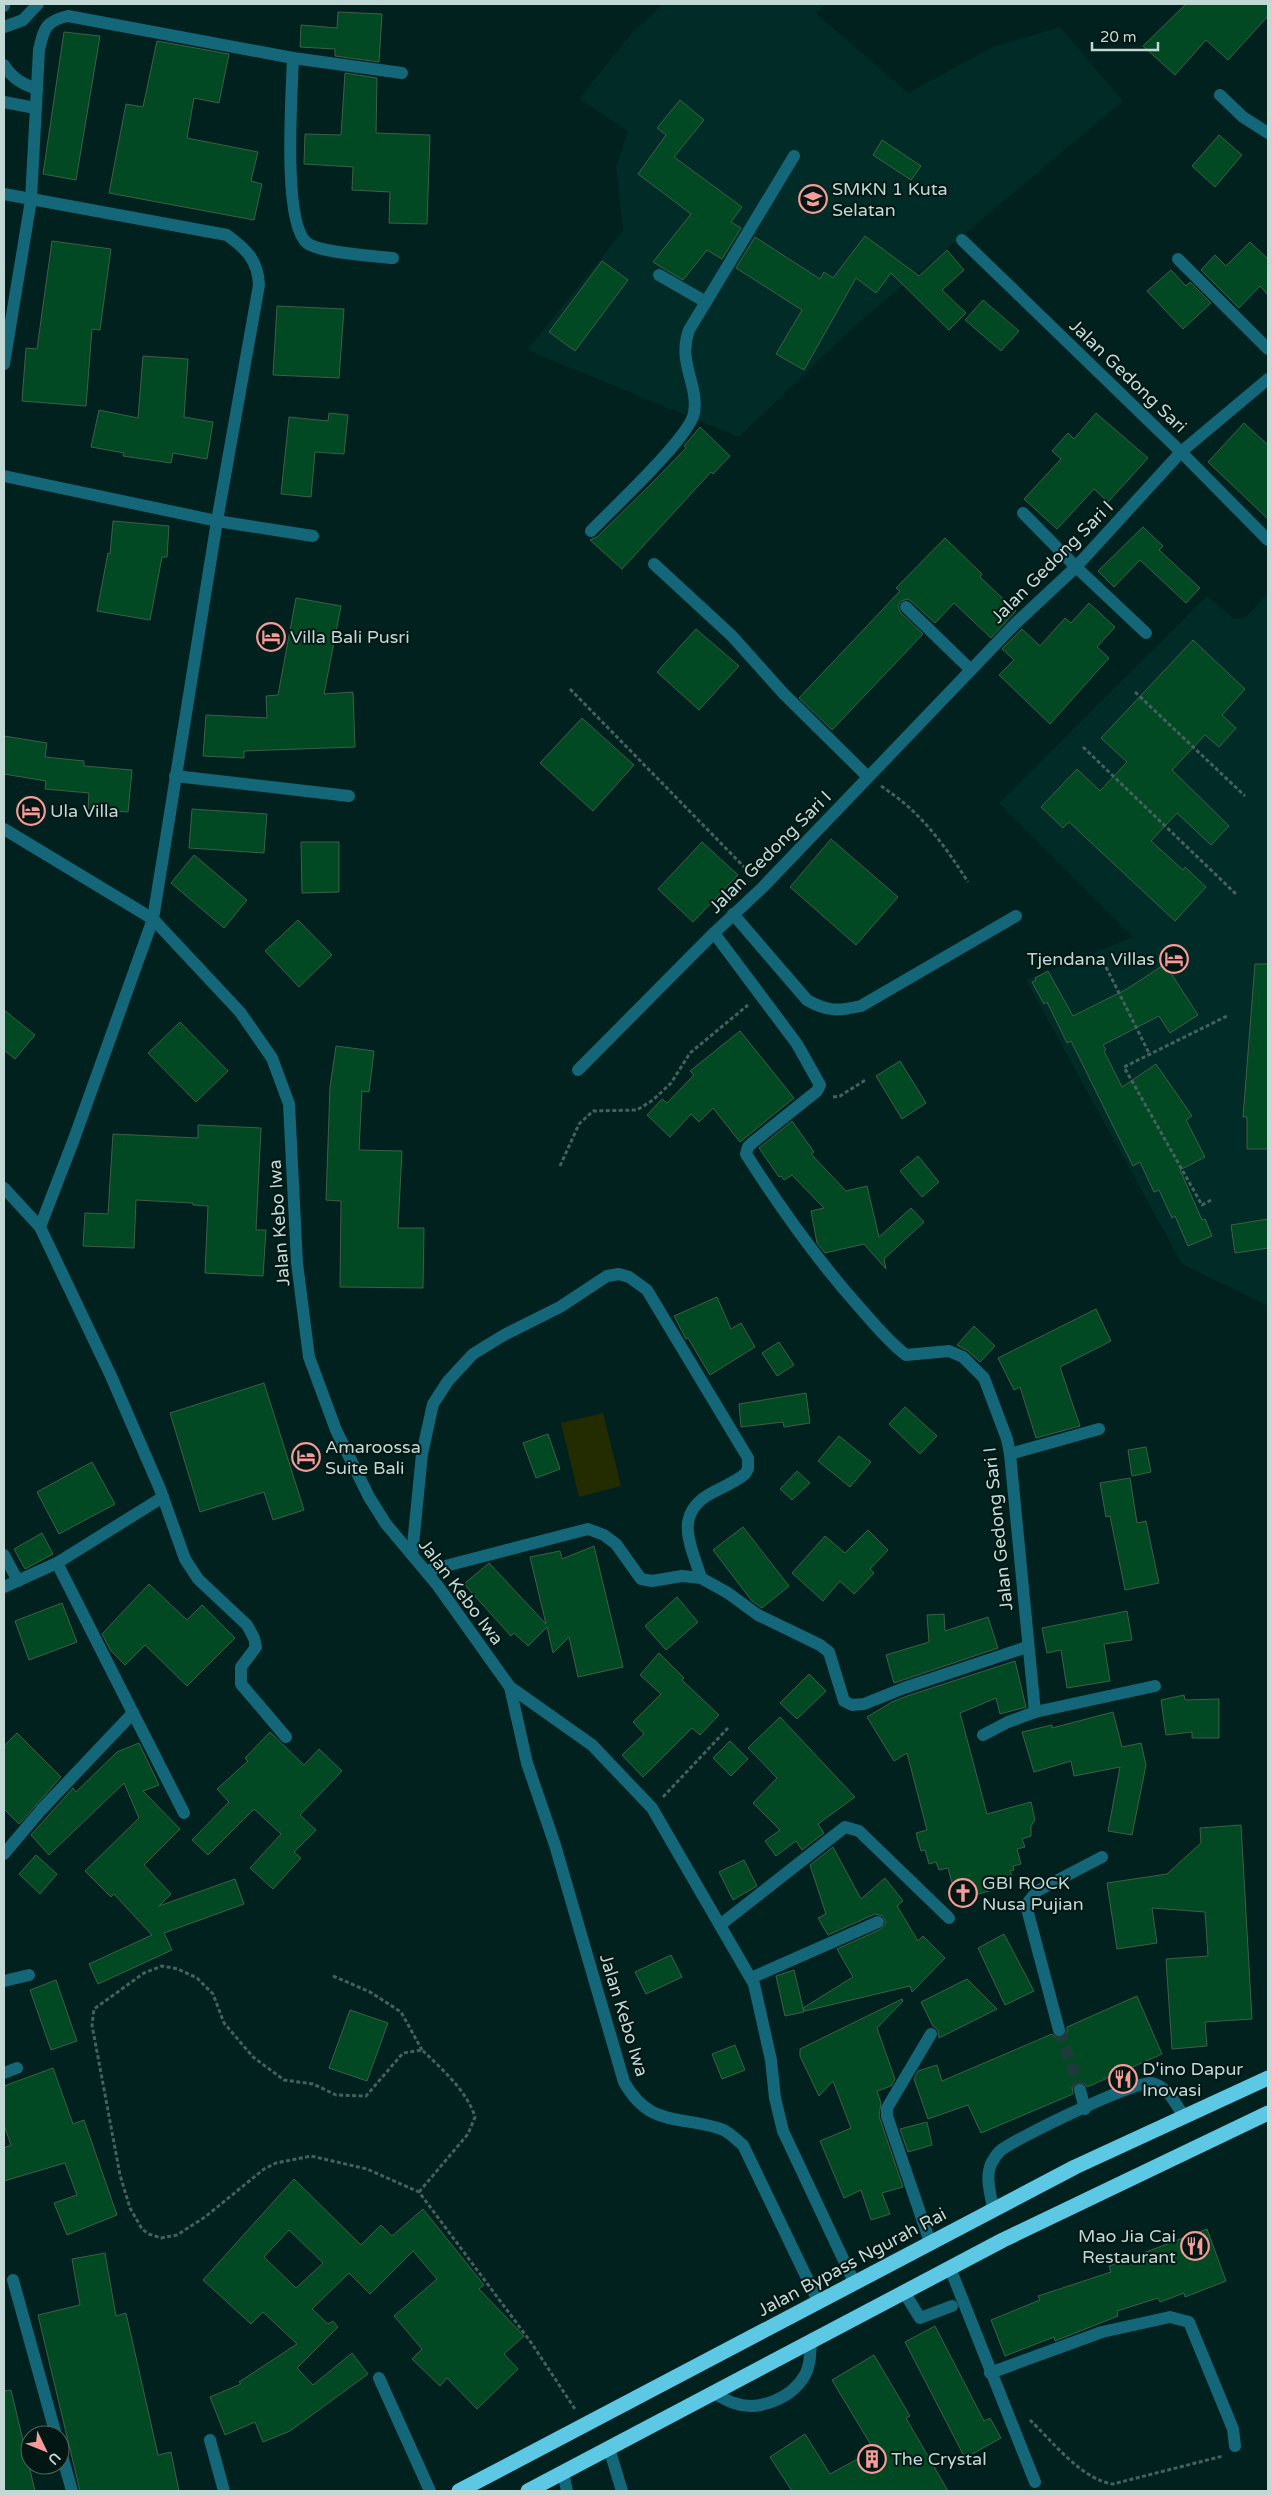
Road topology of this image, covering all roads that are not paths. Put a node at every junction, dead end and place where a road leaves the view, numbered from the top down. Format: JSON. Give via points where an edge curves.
{"nodes":[{"id":1,"x":38,"y":4,"type":"edge"},
{"id":2,"x":4,"y":27,"type":"edge"},
{"id":3,"x":293,"y":58,"type":"junction"},
{"id":4,"x":4,"y":65,"type":"edge"},
{"id":5,"x":402,"y":73,"type":"dead end"},
{"id":6,"x":37,"y":89,"type":"junction"},
{"id":7,"x":1220,"y":95,"type":"dead end"},
{"id":8,"x":4,"y":102,"type":"edge"},
{"id":9,"x":35,"y":108,"type":"junction"},
{"id":10,"x":1268,"y":133,"type":"edge"},
{"id":11,"x":794,"y":156,"type":"dead end"},
{"id":12,"x":4,"y":194,"type":"edge"},
{"id":13,"x":31,"y":200,"type":"junction"},
{"id":14,"x":962,"y":240,"type":"dead end"},
{"id":15,"x":393,"y":258,"type":"dead end"},
{"id":16,"x":1178,"y":259,"type":"dead end"},
{"id":17,"x":659,"y":275,"type":"dead end"},
{"id":18,"x":706,"y":302,"type":"junction"},
{"id":19,"x":1268,"y":349,"type":"edge"},
{"id":20,"x":4,"y":364,"type":"edge"},
{"id":21,"x":1268,"y":379,"type":"edge"},
{"id":22,"x":1181,"y":452,"type":"junction"},
{"id":23,"x":4,"y":476,"type":"edge"},
{"id":24,"x":1024,"y":513,"type":"dead end"},
{"id":25,"x":217,"y":521,"type":"junction"},
{"id":26,"x":591,"y":531,"type":"dead end"},
{"id":27,"x":313,"y":536,"type":"dead end"},
{"id":28,"x":1268,"y":540,"type":"edge"},
{"id":29,"x":654,"y":564,"type":"dead end"},
{"id":30,"x":1076,"y":567,"type":"junction"},
{"id":31,"x":906,"y":606,"type":"dead end"},
{"id":32,"x":1146,"y":633,"type":"dead end"},
{"id":33,"x":971,"y":670,"type":"junction"},
{"id":34,"x":175,"y":776,"type":"junction"},
{"id":35,"x":868,"y":777,"type":"junction"},
{"id":36,"x":349,"y":796,"type":"dead end"},
{"id":37,"x":4,"y":829,"type":"edge"},
{"id":38,"x":733,"y":914,"type":"junction"},
{"id":39,"x":1016,"y":916,"type":"dead end"},
{"id":40,"x":152,"y":919,"type":"junction"},
{"id":41,"x":714,"y":933,"type":"junction"},
{"id":42,"x":578,"y":1070,"type":"dead end"},
{"id":43,"x":4,"y":1188,"type":"edge"},
{"id":44,"x":40,"y":1227,"type":"junction"},
{"id":45,"x":1099,"y":1429,"type":"dead end"},
{"id":46,"x":1010,"y":1454,"type":"junction"},
{"id":47,"x":163,"y":1497,"type":"junction"},
{"id":48,"x":4,"y":1555,"type":"edge"},
{"id":49,"x":412,"y":1555,"type":"junction"},
{"id":50,"x":58,"y":1563,"type":"junction"},
{"id":51,"x":426,"y":1571,"type":"junction"},
{"id":52,"x":701,"y":1578,"type":"junction"},
{"id":53,"x":18,"y":1581,"type":"junction"},
{"id":54,"x":4,"y":1587,"type":"edge"},
{"id":55,"x":1027,"y":1647,"type":"junction"},
{"id":56,"x":1155,"y":1686,"type":"dead end"},
{"id":57,"x":510,"y":1687,"type":"junction"},
{"id":58,"x":1035,"y":1712,"type":"junction"},
{"id":59,"x":134,"y":1713,"type":"junction"},
{"id":60,"x":983,"y":1735,"type":"dead end"},
{"id":61,"x":286,"y":1737,"type":"dead end"},
{"id":62,"x":184,"y":1813,"type":"dead end"},
{"id":63,"x":4,"y":1854,"type":"edge"},
{"id":64,"x":1102,"y":1857,"type":"dead end"},
{"id":65,"x":949,"y":1918,"type":"dead end"},
{"id":66,"x":878,"y":1922,"type":"dead end"},
{"id":67,"x":720,"y":1925,"type":"junction"},
{"id":68,"x":29,"y":1975,"type":"dead end"},
{"id":69,"x":750,"y":1978,"type":"junction"},
{"id":70,"x":4,"y":1981,"type":"edge"},
{"id":71,"x":1059,"y":2030,"type":"tunnel mouth"},
{"id":72,"x":931,"y":2034,"type":"dead end"},
{"id":73,"x":17,"y":2068,"type":"dead end"},
{"id":74,"x":4,"y":2073,"type":"edge"},
{"id":75,"x":1268,"y":2078,"type":"edge"},
{"id":76,"x":1080,"y":2090,"type":"tunnel mouth"},
{"id":77,"x":1085,"y":2108,"type":"junction"},
{"id":78,"x":1268,"y":2113,"type":"edge"},
{"id":79,"x":1183,"y":2115,"type":"junction"},
{"id":80,"x":993,"y":2209,"type":"junction"},
{"id":81,"x":930,"y":2242,"type":"junction"},
{"id":82,"x":950,"y":2268,"type":"junction"},
{"id":83,"x":13,"y":2280,"type":"dead end"},
{"id":84,"x":854,"y":2282,"type":"junction"},
{"id":85,"x":904,"y":2292,"type":"junction"},
{"id":86,"x":818,"y":2301,"type":"junction"},
{"id":87,"x":952,"y":2306,"type":"dead end"},
{"id":88,"x":811,"y":2341,"type":"junction"},
{"id":89,"x":990,"y":2373,"type":"junction"},
{"id":90,"x":379,"y":2378,"type":"dead end"},
{"id":91,"x":713,"y":2393,"type":"junction"},
{"id":92,"x":53,"y":2425,"type":"edge"},
{"id":93,"x":210,"y":2440,"type":"dead end"},
{"id":94,"x":1235,"y":2446,"type":"road end"},
{"id":95,"x":609,"y":2448,"type":"junction"},
{"id":96,"x":563,"y":2472,"type":"junction"},
{"id":97,"x":68,"y":2475,"type":"edge"},
{"id":98,"x":1035,"y":2482,"type":"dead end"},
{"id":99,"x":72,"y":2491,"type":"edge"},
{"id":100,"x":224,"y":2491,"type":"edge"},
{"id":101,"x":430,"y":2491,"type":"edge"},
{"id":102,"x":459,"y":2491,"type":"edge"},
{"id":103,"x":528,"y":2491,"type":"edge"},
{"id":104,"x":567,"y":2491,"type":"edge"},
{"id":105,"x":622,"y":2491,"type":"edge"}],
"edges":[{"from":1,"to":2,"type":"street","via":[[23,20]]},
{"from":3,"to":5,"type":"street"},
{"from":3,"to":6,"type":"street","via":[[68,16],[55,19],[44,29],[39,50]]},
{"from":3,"to":15,"type":"street","via":[[290,172],[297,226],[302,237],[316,248]]},
{"from":4,"to":6,"type":"street","via":[[17,80]]},
{"from":6,"to":9,"type":"street"},
{"from":7,"to":10,"type":"street","via":[[1243,117]]},
{"from":8,"to":9,"type":"street"},
{"from":9,"to":13,"type":"street"},
{"from":11,"to":18,"type":"street"},
{"from":12,"to":13,"type":"street"},
{"from":13,"to":20,"type":"street"},
{"from":13,"to":25,"type":"street","via":[[227,234],[253,258],[259,285]]},
{"from":14,"to":22,"type":"street","name":"Jalan Gedong Sari"},
{"from":16,"to":19,"type":"street"},
{"from":17,"to":18,"type":"street"},
{"from":18,"to":26,"type":"street","via":[[685,342],[695,412],[691,423]]},
{"from":21,"to":22,"type":"street","name":"Jalan Gedong Sari I"},
{"from":22,"to":28,"type":"street","name":"Jalan Gedong Sari"},
{"from":22,"to":30,"type":"street","name":"Jalan Gedong Sari I"},
{"from":23,"to":25,"type":"street"},
{"from":24,"to":30,"type":"street"},
{"from":25,"to":27,"type":"street"},
{"from":25,"to":34,"type":"street"},
{"from":29,"to":35,"type":"street","via":[[732,636],[783,693]]},
{"from":30,"to":32,"type":"street"},
{"from":30,"to":33,"type":"street","name":"Jalan Gedong Sari I"},
{"from":31,"to":33,"type":"street"},
{"from":33,"to":35,"type":"street","name":"Jalan Gedong Sari I"},
{"from":34,"to":36,"type":"street"},
{"from":34,"to":40,"type":"street"},
{"from":35,"to":38,"type":"street","name":"Jalan Gedong Sari I"},
{"from":37,"to":40,"type":"street","name":"Jalan Kebo Iwa"},
{"from":38,"to":39,"type":"street","via":[[807,1000],[823,1009],[843,1010],[861,1006]]},
{"from":38,"to":41,"type":"street","name":"Jalan Gedong Sari I"},
{"from":40,"to":44,"type":"street"},
{"from":40,"to":49,"type":"street","name":"Jalan Kebo Iwa","via":[[240,1012],[272,1058],[289,1104],[297,1262],[309,1357],[336,1430],[369,1497]]},
{"from":41,"to":42,"type":"street"},
{"from":41,"to":46,"type":"street","name":"Jalan Gedong Sari I","via":[[797,1044],[820,1085],[808,1099],[752,1143],[746,1154],[790,1223],[833,1278],[894,1346],[906,1355],[949,1351],[963,1357],[984,1378]]},
{"from":43,"to":44,"type":"street"},
{"from":44,"to":47,"type":"street","via":[[112,1376]]},
{"from":45,"to":46,"type":"street"},
{"from":46,"to":55,"type":"street","name":"Jalan Gedong Sari I"},
{"from":47,"to":50,"type":"street"},
{"from":47,"to":61,"type":"street","via":[[190,1566],[198,1578],[247,1624],[256,1647],[242,1667],[241,1684]]},
{"from":48,"to":53,"type":"street"},
{"from":49,"to":51,"type":"street","name":"Jalan Kebo Iwa"},
{"from":49,"to":52,"type":"street","via":[[422,1454],[433,1404],[448,1380],[473,1354],[560,1307],[607,1276],[619,1274],[647,1290],[748,1458],[745,1474],[706,1496],[689,1514],[686,1530]]},
{"from":50,"to":53,"type":"street"},
{"from":50,"to":59,"type":"street"},
{"from":51,"to":52,"type":"street","via":[[588,1528],[616,1544],[642,1578],[652,1581],[682,1576]]},
{"from":51,"to":57,"type":"street","name":"Jalan Kebo Iwa"},
{"from":52,"to":55,"type":"street","via":[[758,1615],[829,1652],[844,1701],[852,1705],[864,1704]]},
{"from":53,"to":54,"type":"street"},
{"from":55,"to":58,"type":"street","name":"Jalan Gedong Sari I"},
{"from":56,"to":58,"type":"street"},
{"from":57,"to":67,"type":"street","name":"Jalan Kebo Iwa","via":[[592,1745],[652,1808]]},
{"from":57,"to":86,"type":"street","name":"Jalan Kebo Iwa","via":[[527,1763],[555,1845],[624,2082],[636,2100],[657,2116],[723,2129],[743,2144]]},
{"from":58,"to":60,"type":"street"},
{"from":59,"to":62,"type":"street"},
{"from":59,"to":63,"type":"street","via":[[41,1810]]},
{"from":64,"to":71,"type":"street","via":[[1037,1890],[1026,1905]]},
{"from":65,"to":67,"type":"street","via":[[859,1830],[845,1827]]},
{"from":66,"to":69,"type":"street"},
{"from":67,"to":69,"type":"street","name":"Jalan Kebo Iwa"},
{"from":68,"to":70,"type":"street"},
{"from":69,"to":84,"type":"street","name":"Jalan Kebo Iwa","via":[[771,2060],[783,2131]]},
{"from":72,"to":81,"type":"street","via":[[887,2108]]},
{"from":73,"to":74,"type":"street"},
{"from":75,"to":79,"type":"highway","name":"Jalan Bypass Ngurah Rai"},
{"from":76,"to":77,"type":"street"},
{"from":77,"to":79,"type":"street","via":[[1150,2082],[1169,2094]]},
{"from":77,"to":80,"type":"street","via":[[1020,2138],[999,2152],[988,2176]]},
{"from":78,"to":82,"type":"highway"},
{"from":79,"to":80,"type":"highway","name":"Jalan Bypass Ngurah Rai"},
{"from":80,"to":81,"type":"highway","name":"Jalan Bypass Ngurah Rai"},
{"from":81,"to":84,"type":"highway","name":"Jalan Bypass Ngurah Rai"},
{"from":82,"to":85,"type":"highway"},
{"from":82,"to":89,"type":"street"},
{"from":83,"to":92,"type":"street"},
{"from":84,"to":86,"type":"highway","name":"Jalan Bypass Ngurah Rai"},
{"from":85,"to":87,"type":"street","via":[[920,2318]]},
{"from":85,"to":88,"type":"highway"},
{"from":86,"to":102,"type":"highway","name":"Jalan Bypass Ngurah Rai"},
{"from":88,"to":91,"type":"highway"},
{"from":88,"to":91,"type":"street","via":[[810,2362],[804,2376],[783,2396],[767,2404],[752,2406],[734,2404]]},
{"from":89,"to":94,"type":"street","via":[[1102,2332],[1170,2316],[1189,2322],[1233,2429]]},
{"from":89,"to":98,"type":"street"},
{"from":90,"to":101,"type":"street"},
{"from":91,"to":95,"type":"highway"},
{"from":93,"to":100,"type":"street"},
{"from":95,"to":96,"type":"highway"},
{"from":95,"to":105,"type":"street"},
{"from":96,"to":103,"type":"highway"},
{"from":96,"to":104,"type":"street"},
{"from":97,"to":99,"type":"street"}]}
